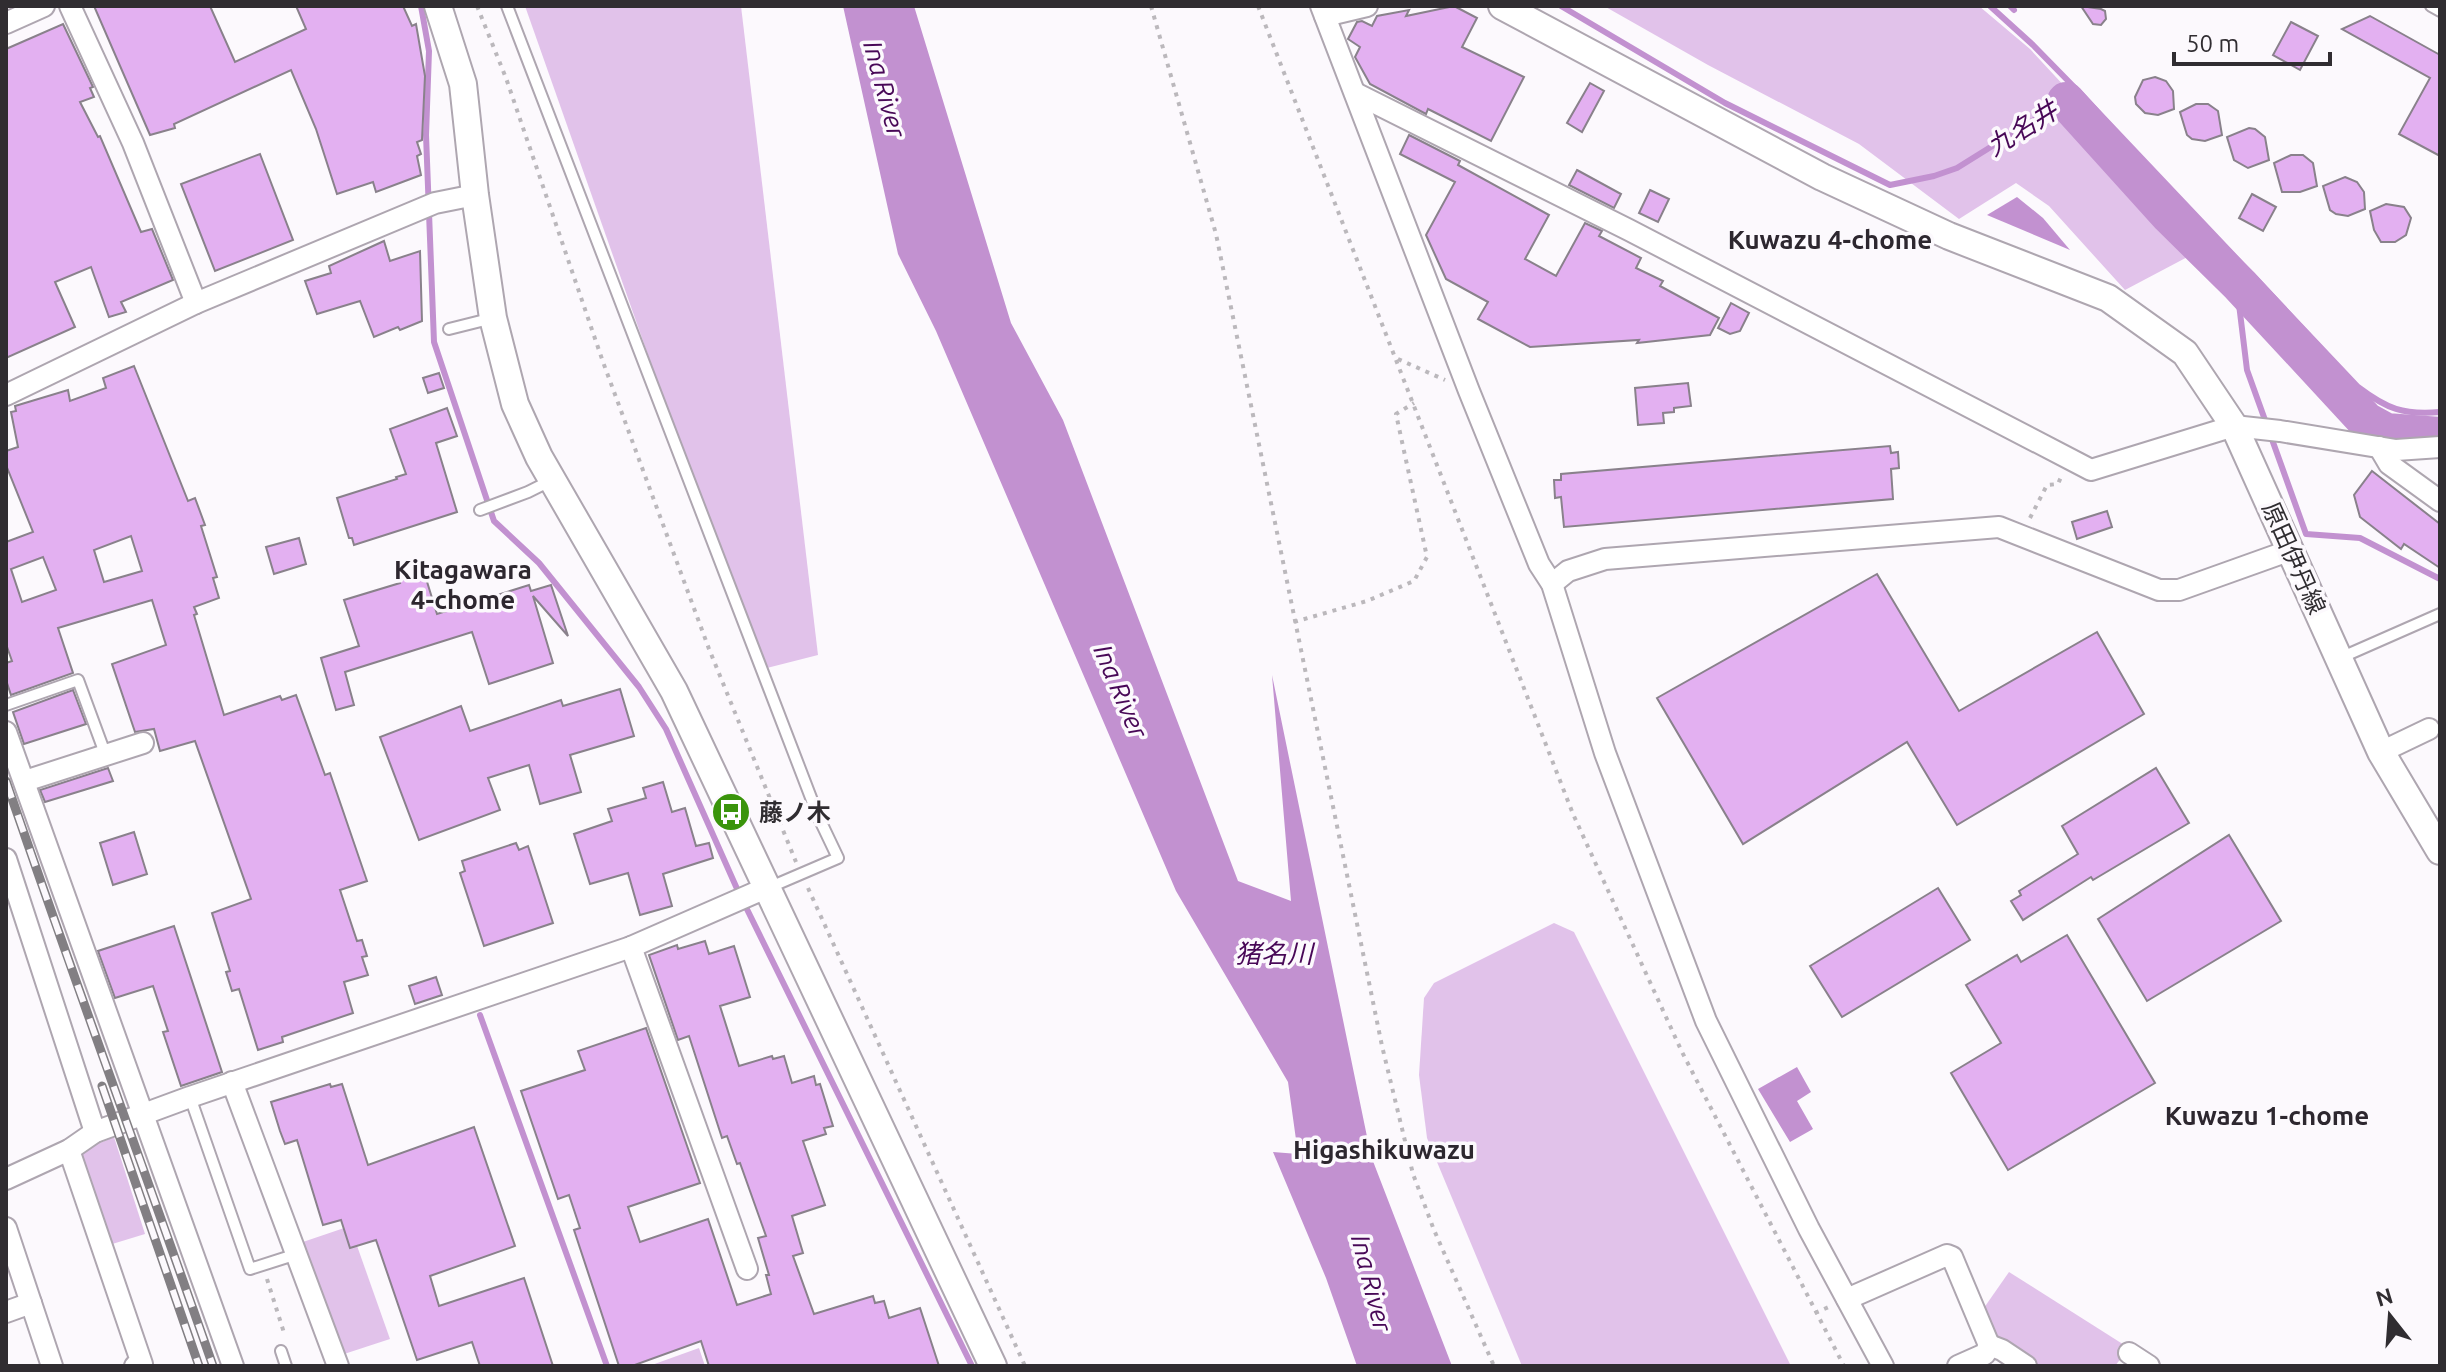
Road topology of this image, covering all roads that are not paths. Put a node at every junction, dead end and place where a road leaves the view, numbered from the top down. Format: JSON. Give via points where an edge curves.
{"nodes":[{"id":1,"x":44,"y":6,"type":"edge"},
{"id":2,"x":70,"y":6,"type":"edge"},
{"id":3,"x":438,"y":6,"type":"edge"},
{"id":4,"x":507,"y":6,"type":"edge"},
{"id":5,"x":1367,"y":6,"type":"edge"},
{"id":6,"x":1502,"y":6,"type":"edge"},
{"id":7,"x":2431,"y":6,"type":"edge"},
{"id":8,"x":1323,"y":11,"type":"edge"},
{"id":9,"x":2440,"y":11,"type":"edge"},
{"id":10,"x":6,"y":23,"type":"edge"},
{"id":11,"x":1355,"y":93,"type":"junction"},
{"id":12,"x":475,"y":195,"type":"junction"},
{"id":13,"x":196,"y":303,"type":"junction"},
{"id":14,"x":493,"y":318,"type":"junction"},
{"id":15,"x":449,"y":329,"type":"dead end"},
{"id":16,"x":6,"y":395,"type":"edge"},
{"id":17,"x":2234,"y":426,"type":"junction"},
{"id":18,"x":2379,"y":447,"type":"junction"},
{"id":19,"x":2440,"y":447,"type":"edge"},
{"id":20,"x":552,"y":479,"type":"junction"},
{"id":21,"x":2440,"y":501,"type":"edge"},
{"id":22,"x":480,"y":510,"type":"dead end"},
{"id":23,"x":2291,"y":550,"type":"junction"},
{"id":24,"x":1552,"y":584,"type":"junction"},
{"id":25,"x":2440,"y":614,"type":"edge"},
{"id":26,"x":2340,"y":658,"type":"junction"},
{"id":27,"x":6,"y":705,"type":"edge"},
{"id":28,"x":2429,"y":729,"type":"dead end"},
{"id":29,"x":6,"y":732,"type":"edge"},
{"id":30,"x":143,"y":743,"type":"dead end"},
{"id":31,"x":2381,"y":752,"type":"junction"},
{"id":32,"x":106,"y":756,"type":"junction"},
{"id":33,"x":25,"y":781,"type":"junction"},
{"id":34,"x":2439,"y":849,"type":"edge"},
{"id":35,"x":6,"y":859,"type":"edge"},
{"id":36,"x":10,"y":884,"type":"edge"},
{"id":37,"x":766,"y":888,"type":"junction"},
{"id":38,"x":631,"y":947,"type":"junction"},
{"id":39,"x":232,"y":1082,"type":"junction"},
{"id":40,"x":190,"y":1097,"type":"junction"},
{"id":41,"x":143,"y":1114,"type":"junction"},
{"id":42,"x":95,"y":1132,"type":"junction"},
{"id":43,"x":69,"y":1150,"type":"junction"},
{"id":44,"x":6,"y":1179,"type":"edge"},
{"id":45,"x":6,"y":1228,"type":"edge"},
{"id":46,"x":297,"y":1254,"type":"junction"},
{"id":47,"x":747,"y":1269,"type":"dead end"},
{"id":48,"x":1847,"y":1299,"type":"junction"},
{"id":49,"x":31,"y":1303,"type":"junction"},
{"id":50,"x":6,"y":1312,"type":"edge"},
{"id":51,"x":1989,"y":1345,"type":"junction"},
{"id":52,"x":281,"y":1351,"type":"road end"},
{"id":53,"x":2129,"y":1353,"type":"dead end"},
{"id":54,"x":52,"y":1366,"type":"edge"},
{"id":55,"x":135,"y":1366,"type":"edge"},
{"id":56,"x":233,"y":1366,"type":"edge"},
{"id":57,"x":286,"y":1366,"type":"edge"},
{"id":58,"x":338,"y":1366,"type":"edge"},
{"id":59,"x":993,"y":1366,"type":"edge"},
{"id":60,"x":1883,"y":1366,"type":"edge"},
{"id":61,"x":1958,"y":1366,"type":"edge"},
{"id":62,"x":2026,"y":1366,"type":"edge"},
{"id":63,"x":2149,"y":1366,"type":"edge"}],
"edges":[{"from":1,"to":10,"type":"street"},
{"from":2,"to":13,"type":"street","via":[[133,143]]},
{"from":3,"to":12,"type":"street","via":[[463,84]]},
{"from":4,"to":37,"type":"lane","via":[[838,858]]},
{"from":5,"to":8,"type":"street"},
{"from":6,"to":17,"type":"street","name":"原田伊丹線","via":[[1822,177],[1949,236],[2108,298],[2185,353]]},
{"from":7,"to":9,"type":"lane"},
{"from":8,"to":11,"type":"street"},
{"from":11,"to":17,"type":"street","via":[[2091,470]]},
{"from":11,"to":24,"type":"street","via":[[1469,391],[1539,564]]},
{"from":12,"to":13,"type":"street","via":[[435,203]]},
{"from":12,"to":14,"type":"street"},
{"from":13,"to":16,"type":"street"},
{"from":14,"to":15,"type":"lane"},
{"from":14,"to":20,"type":"street","via":[[515,404]]},
{"from":17,"to":18,"type":"street"},
{"from":17,"to":23,"type":"street","name":"原田伊丹線"},
{"from":18,"to":19,"type":"street"},
{"from":18,"to":21,"type":"street","via":[[2389,464]]},
{"from":20,"to":22,"type":"lane"},
{"from":20,"to":37,"type":"street","via":[[674,691]]},
{"from":23,"to":24,"type":"street","via":[[2179,590],[2159,590],[1999,527],[1605,559],[1568,571]]},
{"from":23,"to":26,"type":"street","name":"原田伊丹線"},
{"from":24,"to":48,"type":"street","via":[[1605,753],[1706,1021]]},
{"from":25,"to":26,"type":"lane"},
{"from":26,"to":31,"type":"street","name":"原田伊丹線"},
{"from":27,"to":32,"type":"lane","via":[[78,680]]},
{"from":28,"to":31,"type":"street"},
{"from":29,"to":33,"type":"street"},
{"from":30,"to":32,"type":"street"},
{"from":31,"to":34,"type":"street","name":"原田伊丹線"},
{"from":32,"to":33,"type":"street"},
{"from":33,"to":41,"type":"street"},
{"from":35,"to":36,"type":"street"},
{"from":36,"to":42,"type":"street"},
{"from":37,"to":38,"type":"street"},
{"from":37,"to":59,"type":"street"},
{"from":38,"to":39,"type":"street"},
{"from":38,"to":47,"type":"street"},
{"from":39,"to":40,"type":"street"},
{"from":39,"to":46,"type":"street"},
{"from":40,"to":41,"type":"street"},
{"from":40,"to":46,"type":"lane","via":[[250,1269]]},
{"from":41,"to":42,"type":"street"},
{"from":41,"to":56,"type":"street"},
{"from":42,"to":43,"type":"street"},
{"from":43,"to":44,"type":"street"},
{"from":43,"to":55,"type":"street","via":[[142,1364]]},
{"from":45,"to":49,"type":"street"},
{"from":46,"to":58,"type":"street"},
{"from":48,"to":51,"type":"street","via":[[1947,1255]]},
{"from":48,"to":60,"type":"street"},
{"from":49,"to":50,"type":"street"},
{"from":49,"to":54,"type":"street"},
{"from":51,"to":61,"type":"street","via":[[1985,1354]]},
{"from":51,"to":62,"type":"street"},
{"from":52,"to":57,"type":"lane"},
{"from":53,"to":63,"type":"street"}]}
